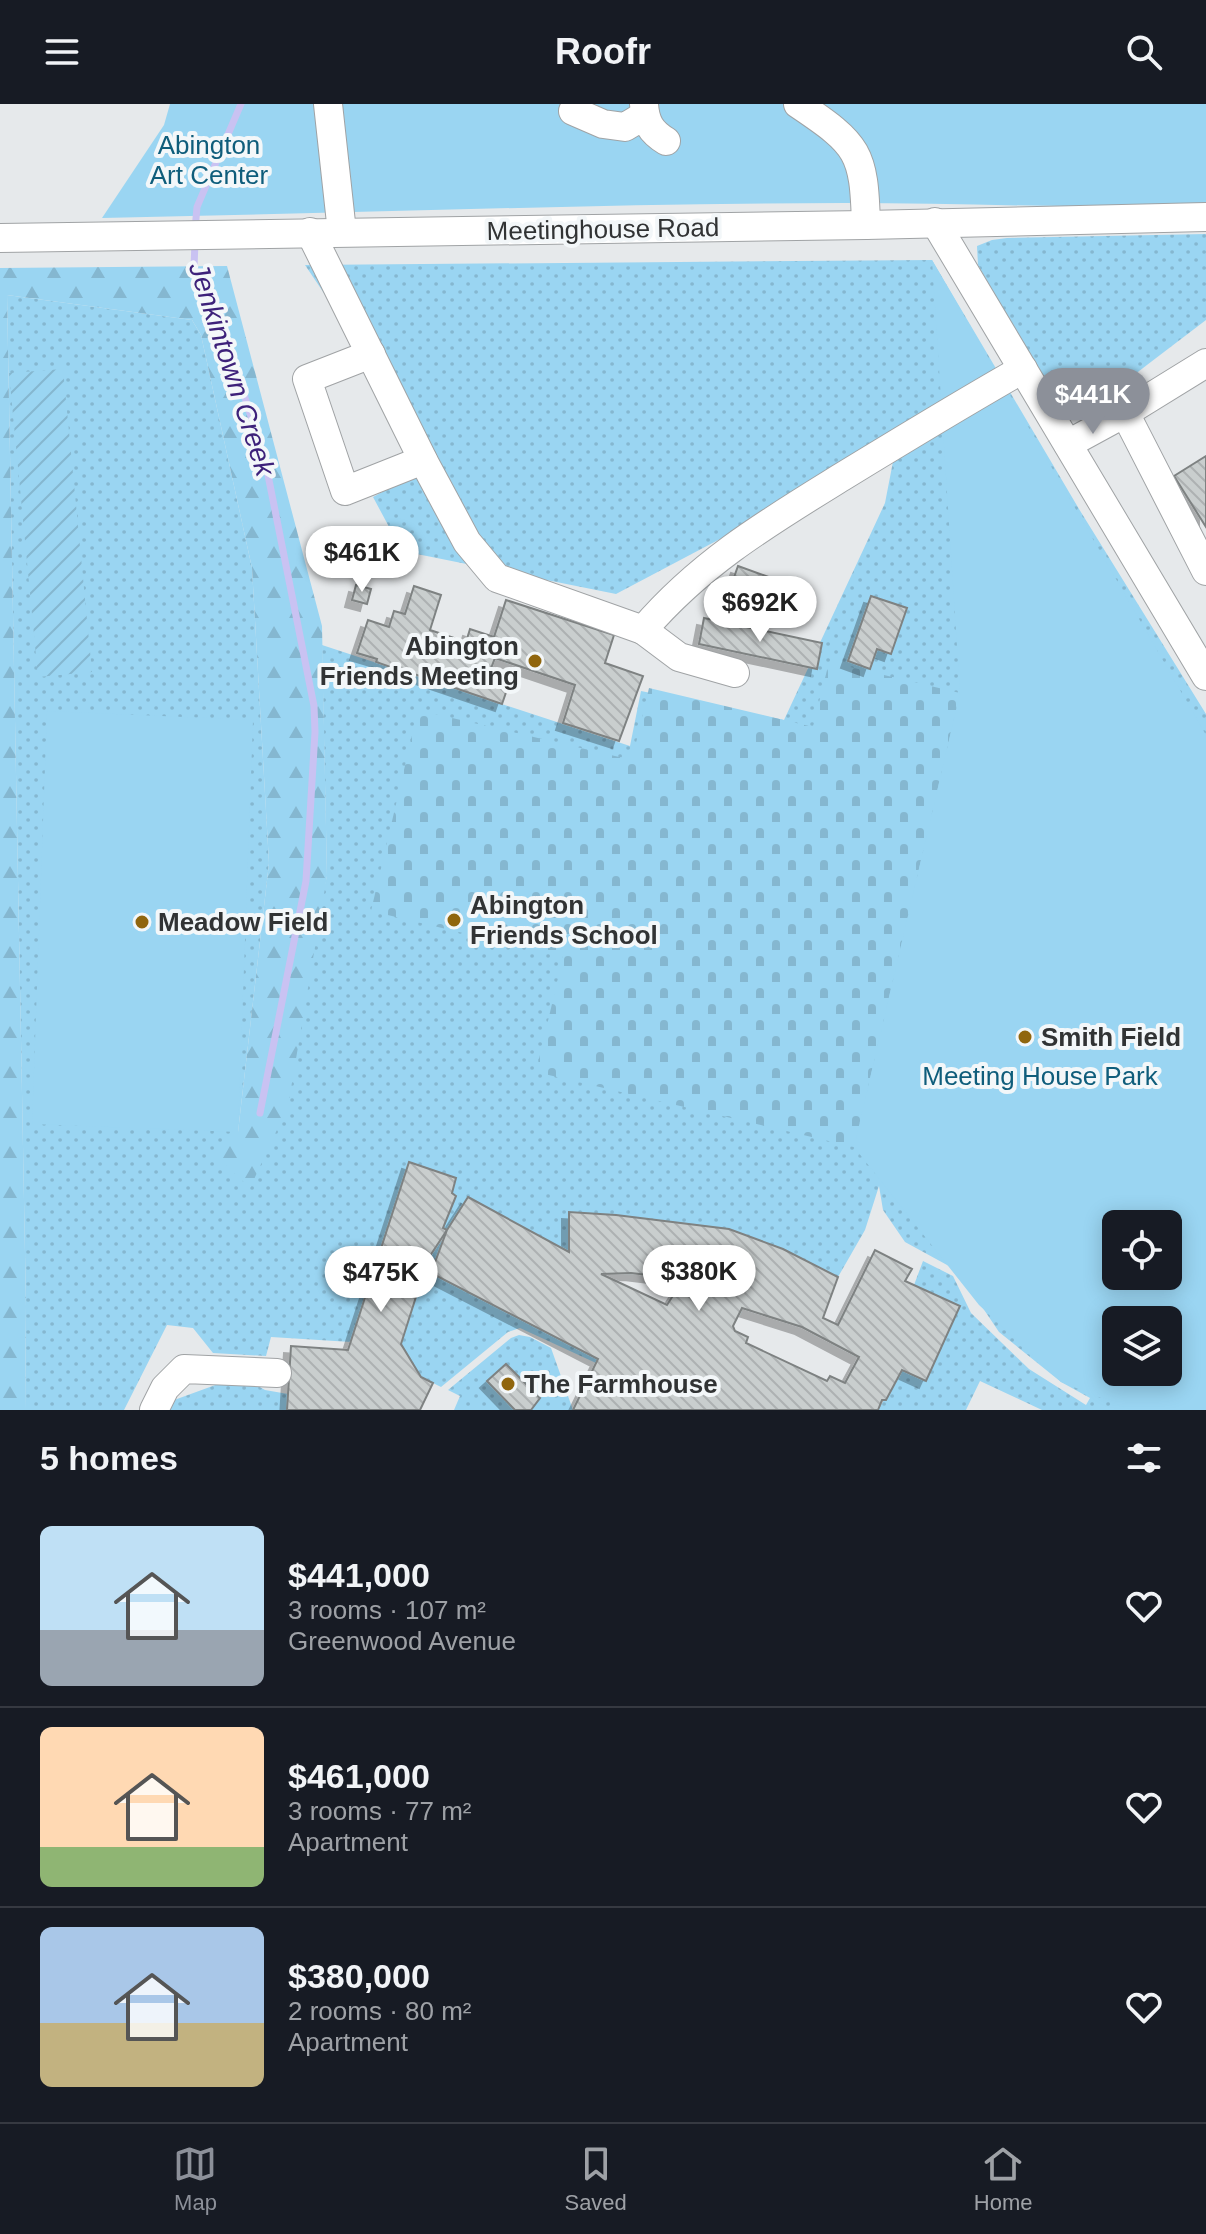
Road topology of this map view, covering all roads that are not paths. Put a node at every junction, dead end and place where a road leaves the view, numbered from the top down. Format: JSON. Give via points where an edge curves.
{"nodes":[{"id":1,"x":328,"y":104,"type":"edge"},
{"id":2,"x":798,"y":104,"type":"edge"},
{"id":3,"x":645,"y":109,"type":"edge"},
{"id":4,"x":573,"y":111,"type":"dead end"},
{"id":5,"x":666,"y":141,"type":"dead end"},
{"id":6,"x":1206,"y":217,"type":"edge"},
{"id":7,"x":935,"y":222,"type":"junction"},
{"id":8,"x":866,"y":225,"type":"junction"},
{"id":9,"x":297,"y":232,"type":"junction"},
{"id":10,"x":342,"y":232,"type":"junction"},
{"id":11,"x":0,"y":238,"type":"edge"},
{"id":12,"x":371,"y":354,"type":"junction"},
{"id":13,"x":1206,"y":363,"type":"edge"},
{"id":14,"x":1023,"y":369,"type":"junction"},
{"id":15,"x":1125,"y":413,"type":"junction"},
{"id":16,"x":1068,"y":444,"type":"junction"},
{"id":17,"x":423,"y":460,"type":"junction"},
{"id":18,"x":1206,"y":571,"type":"edge"},
{"id":19,"x":643,"y":630,"type":"junction"},
{"id":20,"x":1196,"y":632,"type":"edge"},
{"id":21,"x":735,"y":673,"type":"dead end"},
{"id":22,"x":1206,"y":676,"type":"edge"},
{"id":23,"x":277,"y":1373,"type":"dead end"},
{"id":24,"x":154,"y":1410,"type":"edge"}],
"edges":[{"from":1,"to":10,"type":"street"},
{"from":2,"to":8,"type":"street","via":[[837,130],[855,152],[865,179]]},
{"from":3,"to":4,"type":"street","via":[[625,127]]},
{"from":3,"to":5,"type":"street","via":[[652,133]]},
{"from":6,"to":7,"type":"street","name":"Meetinghouse Road"},
{"from":7,"to":8,"type":"street","name":"Meetinghouse Road"},
{"from":7,"to":14,"type":"street"},
{"from":8,"to":10,"type":"street","name":"Meetinghouse Road"},
{"from":9,"to":10,"type":"street","name":"Meetinghouse Road"},
{"from":9,"to":11,"type":"street","name":"Meetinghouse Road"},
{"from":9,"to":12,"type":"street"},
{"from":12,"to":17,"type":"street"},
{"from":12,"to":17,"type":"street","via":[[307,379],[345,491]]},
{"from":13,"to":15,"type":"street"},
{"from":14,"to":16,"type":"street"},
{"from":14,"to":19,"type":"street","via":[[738,542],[671,597]]},
{"from":15,"to":16,"type":"street"},
{"from":15,"to":18,"type":"street"},
{"from":16,"to":20,"type":"street"},
{"from":17,"to":19,"type":"street","via":[[467,542],[497,578]]},
{"from":19,"to":21,"type":"street","via":[[679,657]]},
{"from":20,"to":22,"type":"street"},
{"from":23,"to":24,"type":"street","via":[[184,1369],[165,1388]]}]}
